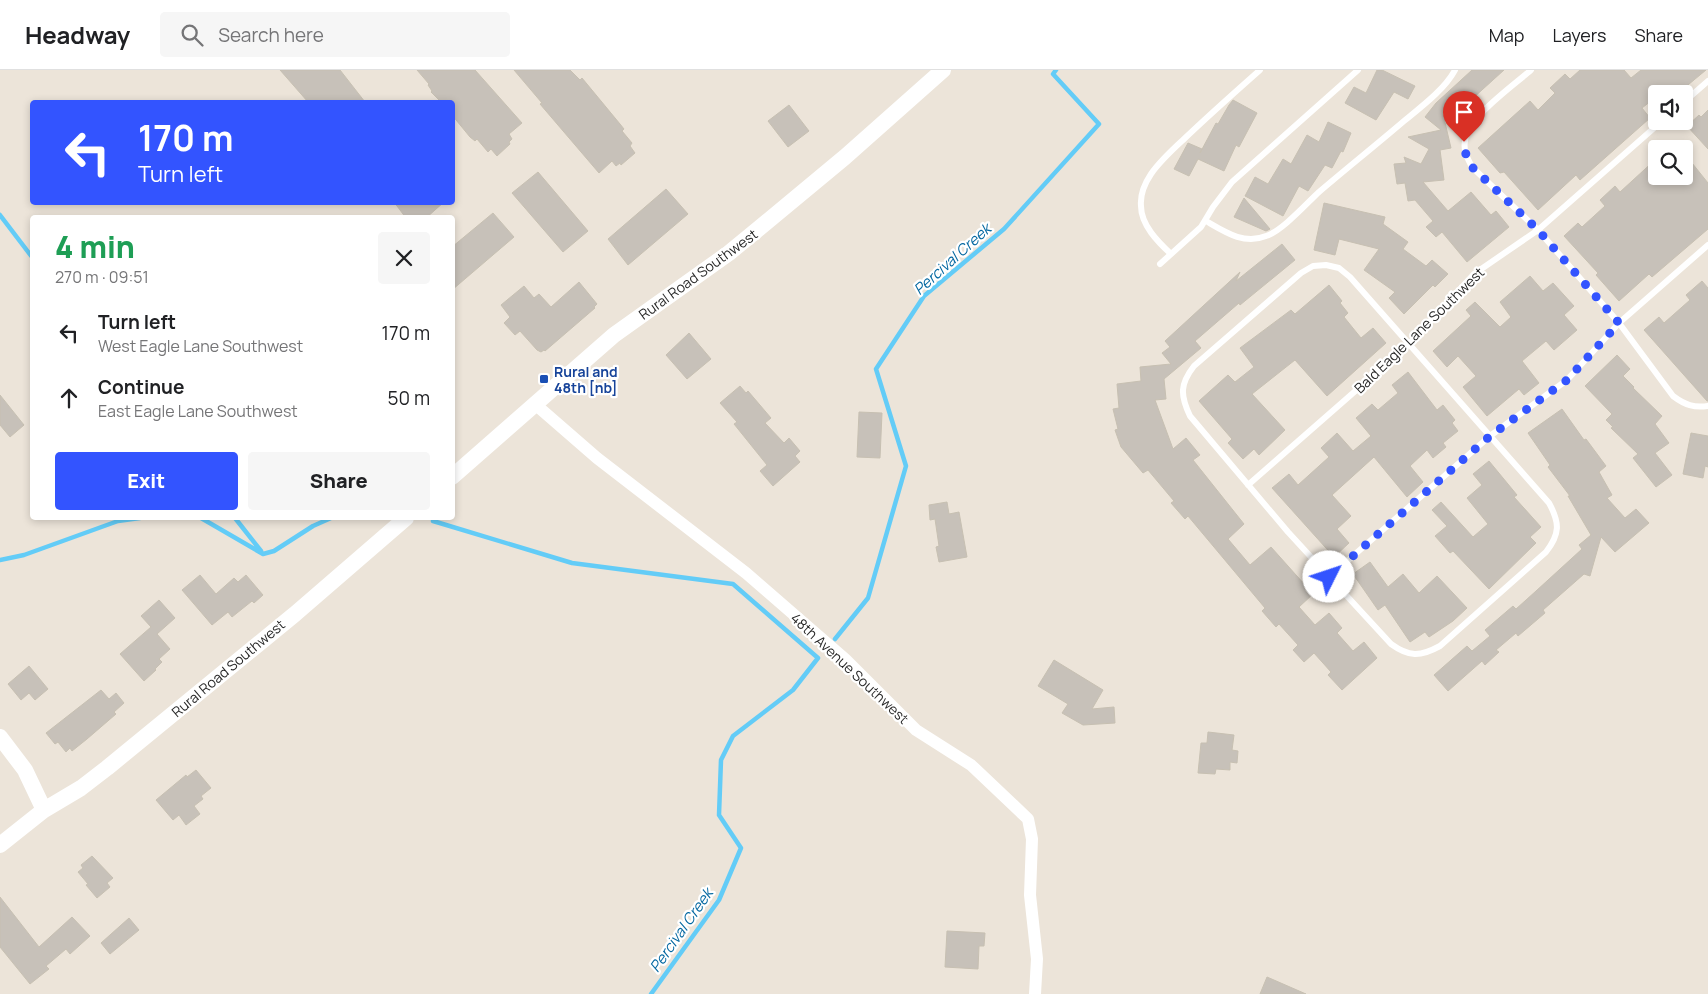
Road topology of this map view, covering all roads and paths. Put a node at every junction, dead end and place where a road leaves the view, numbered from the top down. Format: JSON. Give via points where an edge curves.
{"nodes":[{"id":1,"x":943,"y":70,"type":"edge"},
{"id":2,"x":1260,"y":70,"type":"edge"},
{"id":3,"x":1358,"y":70,"type":"edge"},
{"id":4,"x":1455,"y":70,"type":"edge"},
{"id":5,"x":1531,"y":70,"type":"edge"},
{"id":6,"x":1708,"y":81,"type":"edge"},
{"id":7,"x":1693,"y":94,"type":"edge"},
{"id":8,"x":1652,"y":130,"type":"edge"},
{"id":9,"x":1206,"y":221,"type":"junction"},
{"id":10,"x":1538,"y":230,"type":"junction"},
{"id":11,"x":1708,"y":245,"type":"edge"},
{"id":12,"x":1171,"y":254,"type":"junction"},
{"id":13,"x":1160,"y":264,"type":"dead end"},
{"id":14,"x":1619,"y":323,"type":"junction"},
{"id":15,"x":1409,"y":344,"type":"junction"},
{"id":16,"x":536,"y":405,"type":"junction"},
{"id":17,"x":1708,"y":406,"type":"edge"},
{"id":18,"x":1490,"y":436,"type":"junction"},
{"id":19,"x":455,"y":474,"type":"edge"},
{"id":20,"x":1248,"y":485,"type":"junction"},
{"id":21,"x":404,"y":520,"type":"edge"},
{"id":22,"x":1329,"y":577,"type":"junction"},
{"id":23,"x":0,"y":737,"type":"edge"},
{"id":24,"x":44,"y":810,"type":"junction"},
{"id":25,"x":0,"y":845,"type":"edge"},
{"id":26,"x":1035,"y":994,"type":"edge"}],
"edges":[{"from":1,"to":16,"type":"street","name":"Rural Road Southwest","via":[[758,230],[614,335]]},
{"from":2,"to":12,"type":"lane","via":[[1162,159],[1150,174],[1140,207],[1153,236]]},
{"from":3,"to":9,"type":"lane","via":[[1232,182]]},
{"from":4,"to":9,"type":"lane","via":[[1422,107],[1268,236],[1253,239],[1236,237]]},
{"from":5,"to":10,"type":"lane","via":[[1476,118],[1464,142],[1472,167]]},
{"from":6,"to":7,"type":"lane"},
{"from":8,"to":10,"type":"lane","name":"Bald Eagle Lane Southwest"},
{"from":9,"to":12,"type":"lane"},
{"from":10,"to":14,"type":"lane"},
{"from":10,"to":15,"type":"lane","name":"Bald Eagle Lane Southwest","via":[[1474,274]]},
{"from":11,"to":14,"type":"lane"},
{"from":12,"to":13,"type":"lane"},
{"from":14,"to":17,"type":"lane","via":[[1673,396],[1684,404]]},
{"from":14,"to":18,"type":"lane","via":[[1567,380]]},
{"from":15,"to":18,"type":"lane"},
{"from":15,"to":20,"type":"lane","name":"Bald Eagle Lane Southwest"},
{"from":15,"to":20,"type":"lane","via":[[1339,268],[1313,266],[1194,366],[1182,390],[1184,403],[1190,416]]},
{"from":16,"to":19,"type":"street","name":"Rural Road Southwest"},
{"from":16,"to":26,"type":"street","name":"48th Avenue Southwest","via":[[598,458],[746,573],[845,659],[916,730],[971,766],[1028,819],[1032,839],[1030,895],[1037,959]]},
{"from":18,"to":22,"type":"lane"},
{"from":18,"to":22,"type":"lane","via":[[1549,504],[1556,515],[1558,528],[1554,542],[1546,552],[1440,646],[1428,653],[1402,652]]},
{"from":20,"to":22,"type":"lane"},
{"from":21,"to":24,"type":"street","name":"Rural Road Southwest","via":[[107,768]]},
{"from":23,"to":24,"type":"street","via":[[25,770]]},
{"from":24,"to":25,"type":"street","name":"Rural Road Southwest"}]}
